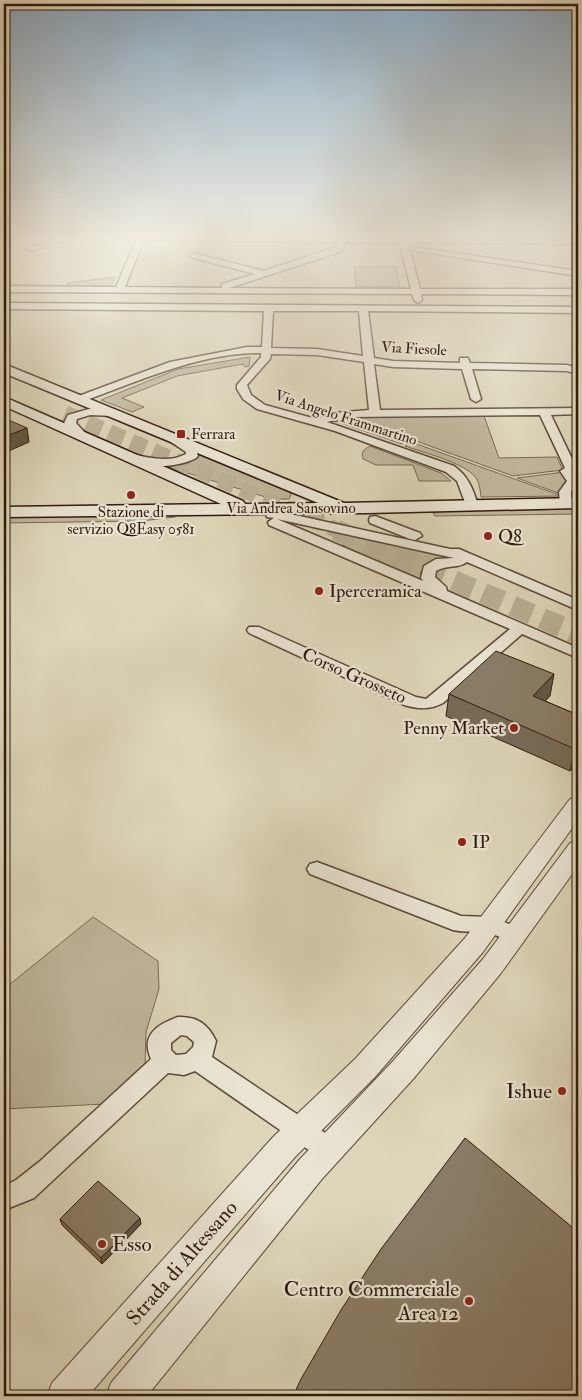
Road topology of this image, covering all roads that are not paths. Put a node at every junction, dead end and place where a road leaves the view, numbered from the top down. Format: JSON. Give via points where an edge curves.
{"nodes":[{"id":1,"x":418,"y":302,"type":"edge"},
{"id":2,"x":4,"y":306,"type":"edge"},
{"id":3,"x":269,"y":308,"type":"junction"},
{"id":4,"x":363,"y":310,"type":"junction"},
{"id":5,"x":420,"y":310,"type":"junction"},
{"id":6,"x":578,"y":310,"type":"edge"},
{"id":7,"x":266,"y":350,"type":"junction"},
{"id":8,"x":368,"y":360,"type":"junction"},
{"id":9,"x":578,"y":362,"type":"edge"},
{"id":10,"x":465,"y":363,"type":"junction"},
{"id":11,"x":4,"y":368,"type":"edge"},
{"id":12,"x":578,"y":371,"type":"edge"},
{"id":13,"x":4,"y":379,"type":"edge"},
{"id":14,"x":4,"y":388,"type":"edge"},
{"id":15,"x":476,"y":399,"type":"dead end"},
{"id":16,"x":4,"y":401,"type":"edge"},
{"id":17,"x":74,"y":407,"type":"junction"},
{"id":18,"x":578,"y":411,"type":"edge"},
{"id":19,"x":544,"y":412,"type":"junction"},
{"id":20,"x":113,"y":413,"type":"junction"},
{"id":21,"x":375,"y":414,"type":"junction"},
{"id":22,"x":318,"y":422,"type":"junction"},
{"id":23,"x":83,"y":436,"type":"junction"},
{"id":24,"x":169,"y":436,"type":"junction"},
{"id":25,"x":130,"y":458,"type":"junction"},
{"id":26,"x":152,"y":467,"type":"junction"},
{"id":27,"x":575,"y":468,"type":"edge"},
{"id":28,"x":289,"y":484,"type":"junction"},
{"id":29,"x":472,"y":505,"type":"junction"},
{"id":30,"x":410,"y":507,"type":"junction"},
{"id":31,"x":574,"y":508,"type":"edge"},
{"id":32,"x":244,"y":509,"type":"junction"},
{"id":33,"x":4,"y":512,"type":"edge"},
{"id":34,"x":287,"y":516,"type":"junction"},
{"id":35,"x":338,"y":518,"type":"junction"},
{"id":36,"x":375,"y":520,"type":"junction"},
{"id":37,"x":4,"y":526,"type":"edge"},
{"id":38,"x":340,"y":551,"type":"junction"},
{"id":39,"x":463,"y":556,"type":"junction"},
{"id":40,"x":501,"y":573,"type":"junction"},
{"id":41,"x":458,"y":601,"type":"junction"},
{"id":42,"x":578,"y":604,"type":"edge"},
{"id":43,"x":522,"y":628,"type":"junction"},
{"id":44,"x":254,"y":630,"type":"dead end"},
{"id":45,"x":577,"y":653,"type":"edge"},
{"id":46,"x":578,"y":804,"type":"edge"},
{"id":47,"x":578,"y":849,"type":"edge"},
{"id":48,"x":317,"y":869,"type":"dead end"},
{"id":49,"x":503,"y":930,"type":"junction"},
{"id":50,"x":197,"y":1060,"type":"junction"},
{"id":51,"x":164,"y":1061,"type":"junction"},
{"id":52,"x":300,"y":1131,"type":"junction"},
{"id":53,"x":328,"y":1149,"type":"junction"},
{"id":54,"x":4,"y":1198,"type":"edge"},
{"id":55,"x":65,"y":1396,"type":"edge"},
{"id":56,"x":124,"y":1396,"type":"edge"}],
"edges":[{"from":1,"to":5,"type":"street"},
{"from":2,"to":3,"type":"street"},
{"from":3,"to":4,"type":"street"},
{"from":3,"to":7,"type":"street"},
{"from":4,"to":5,"type":"street"},
{"from":4,"to":8,"type":"street"},
{"from":5,"to":6,"type":"street"},
{"from":7,"to":8,"type":"street","name":"Via Fiesole","via":[[317,352]]},
{"from":7,"to":17,"type":"street","via":[[232,352],[174,364]]},
{"from":7,"to":22,"type":"street","name":"Via Angelo Frammartino","via":[[264,360],[242,385],[247,397],[265,409]]},
{"from":8,"to":10,"type":"street","name":"Via Fiesole","via":[[393,364]]},
{"from":8,"to":21,"type":"street"},
{"from":9,"to":10,"type":"street","name":"Via Fiesole"},
{"from":10,"to":12,"type":"street","name":"Via Fiesole"},
{"from":10,"to":15,"type":"street"},
{"from":11,"to":17,"type":"main road"},
{"from":13,"to":17,"type":"main road"},
{"from":14,"to":17,"type":"main road"},
{"from":16,"to":23,"type":"main road"},
{"from":17,"to":20,"type":"main road"},
{"from":18,"to":19,"type":"street"},
{"from":19,"to":21,"type":"street"},
{"from":19,"to":27,"type":"street"},
{"from":20,"to":23,"type":"street","via":[[89,412],[72,417],[70,423]]},
{"from":20,"to":24,"type":"main road"},
{"from":21,"to":22,"type":"street","via":[[336,415]]},
{"from":22,"to":29,"type":"street","name":"Via Angelo Frammartino","via":[[450,469],[464,482]]},
{"from":23,"to":25,"type":"main road"},
{"from":24,"to":25,"type":"street","via":[[191,450],[193,455],[170,464]]},
{"from":24,"to":28,"type":"main road"},
{"from":25,"to":26,"type":"main road"},
{"from":26,"to":32,"type":"main road"},
{"from":26,"to":34,"type":"main road"},
{"from":27,"to":31,"type":"street","via":[[566,471],[573,481],[565,492]]},
{"from":28,"to":30,"type":"main road"},
{"from":28,"to":34,"type":"main road","via":[[298,495]]},
{"from":28,"to":35,"type":"main road"},
{"from":29,"to":30,"type":"main road","name":"Via Andrea Sansovino"},
{"from":29,"to":31,"type":"main road","name":"Via Andrea Sansovino"},
{"from":30,"to":35,"type":"main road","name":"Via Andrea Sansovino"},
{"from":31,"to":36,"type":"main road","name":"Via Andrea Sansovino"},
{"from":32,"to":33,"type":"main road","name":"Via Andrea Sansovino"},
{"from":32,"to":34,"type":"main road"},
{"from":32,"to":34,"type":"main road","name":"Via Andrea Sansovino"},
{"from":34,"to":35,"type":"main road"},
{"from":34,"to":35,"type":"main road","name":"Via Andrea Sansovino","via":[[312,521]]},
{"from":34,"to":37,"type":"main road","name":"Via Andrea Sansovino"},
{"from":34,"to":38,"type":"street"},
{"from":35,"to":36,"type":"main road","name":"Via Andrea Sansovino"},
{"from":35,"to":38,"type":"street","via":[[330,536]]},
{"from":35,"to":39,"type":"street"},
{"from":36,"to":39,"type":"street"},
{"from":38,"to":41,"type":"street"},
{"from":39,"to":40,"type":"street"},
{"from":40,"to":41,"type":"street","via":[[456,561],[432,566],[427,574],[431,582]]},
{"from":40,"to":42,"type":"street"},
{"from":41,"to":43,"type":"street"},
{"from":43,"to":44,"type":"street","name":"Corso Grosseto","via":[[437,699],[421,704]]},
{"from":43,"to":45,"type":"street"},
{"from":46,"to":49,"type":"street","name":"Strada di Altessano","via":[[541,852]]},
{"from":47,"to":49,"type":"street","name":"Strada di Altessano"},
{"from":48,"to":49,"type":"street","via":[[460,924]]},
{"from":49,"to":52,"type":"street","name":"Strada di Altessano"},
{"from":49,"to":53,"type":"street","name":"Strada di Altessano","via":[[404,1069]]},
{"from":50,"to":51,"type":"street","via":[[184,1066]]},
{"from":50,"to":51,"type":"street","via":[[205,1041],[198,1030],[185,1026],[171,1028],[161,1037],[158,1050]]},
{"from":50,"to":52,"type":"street"},
{"from":51,"to":54,"type":"street","via":[[48,1170],[25,1189]]},
{"from":52,"to":53,"type":"street"},
{"from":52,"to":55,"type":"street","name":"Strada di Altessano"},
{"from":53,"to":56,"type":"street","name":"Strada di Altessano"}]}
